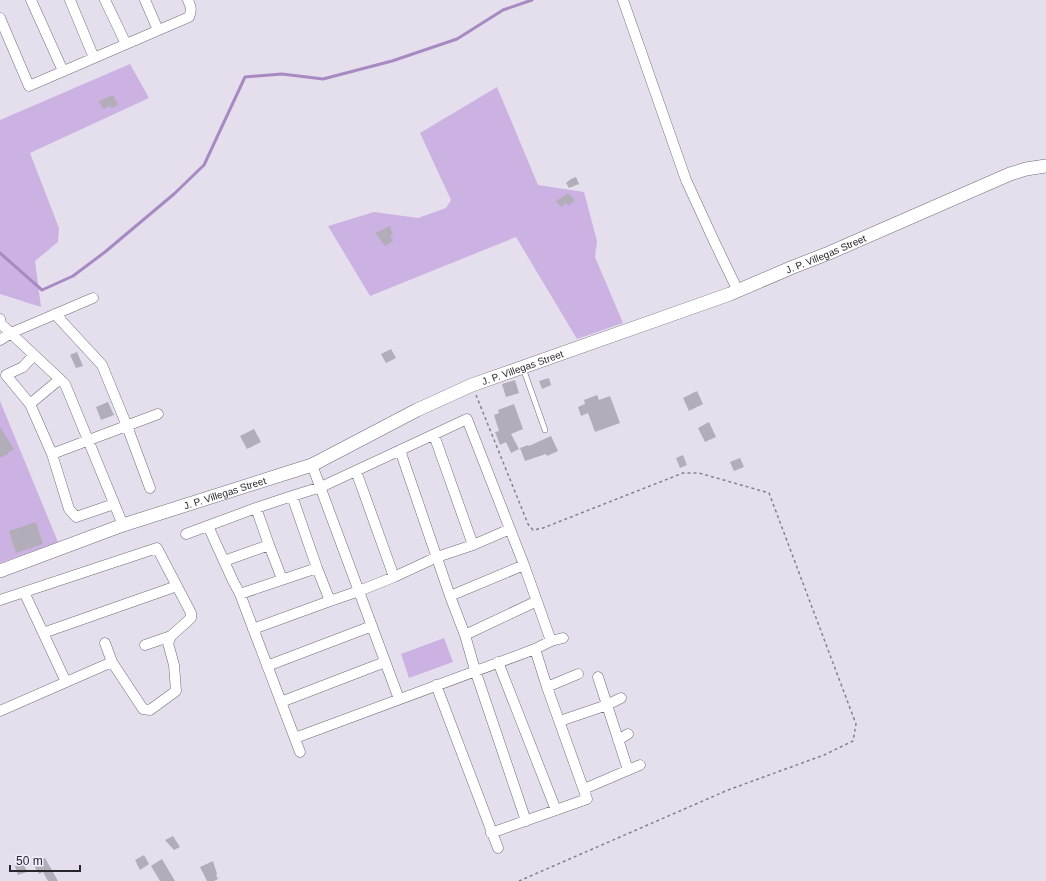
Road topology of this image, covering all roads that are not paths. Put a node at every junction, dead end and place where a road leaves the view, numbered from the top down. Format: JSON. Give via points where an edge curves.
{"nodes":[{"id":1,"x":31,"y":0,"type":"edge"},
{"id":2,"x":70,"y":0,"type":"edge"},
{"id":3,"x":105,"y":0,"type":"edge"},
{"id":4,"x":145,"y":0,"type":"edge"},
{"id":5,"x":188,"y":0,"type":"edge"},
{"id":6,"x":623,"y":0,"type":"edge"},
{"id":7,"x":0,"y":18,"type":"edge"},
{"id":8,"x":158,"y":30,"type":"junction"},
{"id":9,"x":126,"y":44,"type":"junction"},
{"id":10,"x":94,"y":58,"type":"junction"},
{"id":11,"x":63,"y":71,"type":"junction"},
{"id":12,"x":1046,"y":166,"type":"edge"},
{"id":13,"x":738,"y":291,"type":"junction"},
{"id":14,"x":93,"y":298,"type":"dead end"},
{"id":15,"x":55,"y":314,"type":"junction"},
{"id":16,"x":0,"y":319,"type":"edge"},
{"id":17,"x":11,"y":333,"type":"junction"},
{"id":18,"x":0,"y":340,"type":"edge"},
{"id":19,"x":34,"y":355,"type":"junction"},
{"id":20,"x":522,"y":367,"type":"junction"},
{"id":21,"x":60,"y":379,"type":"junction"},
{"id":22,"x":30,"y":404,"type":"junction"},
{"id":23,"x":158,"y":414,"type":"dead end"},
{"id":24,"x":127,"y":426,"type":"junction"},
{"id":25,"x":545,"y":430,"type":"dead end"},
{"id":26,"x":434,"y":435,"type":"junction"},
{"id":27,"x":88,"y":441,"type":"junction"},
{"id":28,"x":400,"y":450,"type":"junction"},
{"id":29,"x":52,"y":454,"type":"junction"},
{"id":30,"x":312,"y":464,"type":"junction"},
{"id":31,"x":356,"y":471,"type":"junction"},
{"id":32,"x":321,"y":487,"type":"junction"},
{"id":33,"x":150,"y":488,"type":"dead end"},
{"id":34,"x":292,"y":496,"type":"junction"},
{"id":35,"x":114,"y":504,"type":"junction"},
{"id":36,"x":256,"y":508,"type":"junction"},
{"id":37,"x":123,"y":526,"type":"junction"},
{"id":38,"x":208,"y":526,"type":"junction"},
{"id":39,"x":510,"y":529,"type":"junction"},
{"id":40,"x":186,"y":534,"type":"dead end"},
{"id":41,"x":269,"y":545,"type":"junction"},
{"id":42,"x":473,"y":545,"type":"junction"},
{"id":43,"x":438,"y":557,"type":"junction"},
{"id":44,"x":224,"y":561,"type":"junction"},
{"id":45,"x":524,"y":565,"type":"junction"},
{"id":46,"x":317,"y":568,"type":"junction"},
{"id":47,"x":0,"y":571,"type":"edge"},
{"id":48,"x":394,"y":577,"type":"junction"},
{"id":49,"x":282,"y":579,"type":"junction"},
{"id":50,"x":177,"y":586,"type":"junction"},
{"id":51,"x":359,"y":591,"type":"junction"},
{"id":52,"x":24,"y":592,"type":"junction"},
{"id":53,"x":240,"y":594,"type":"junction"},
{"id":54,"x":450,"y":596,"type":"junction"},
{"id":55,"x":0,"y":600,"type":"edge"},
{"id":56,"x":330,"y":601,"type":"junction"},
{"id":57,"x":537,"y":601,"type":"junction"},
{"id":58,"x":372,"y":626,"type":"junction"},
{"id":59,"x":254,"y":629,"type":"junction"},
{"id":60,"x":43,"y":633,"type":"junction"},
{"id":61,"x":465,"y":635,"type":"junction"},
{"id":62,"x":171,"y":636,"type":"junction"},
{"id":63,"x":563,"y":638,"type":"dead end"},
{"id":64,"x":551,"y":641,"type":"junction"},
{"id":65,"x":105,"y":643,"type":"dead end"},
{"id":66,"x":145,"y":645,"type":"dead end"},
{"id":67,"x":535,"y":649,"type":"junction"},
{"id":68,"x":112,"y":662,"type":"junction"},
{"id":69,"x":385,"y":662,"type":"junction"},
{"id":70,"x":498,"y":662,"type":"junction"},
{"id":71,"x":267,"y":666,"type":"junction"},
{"id":72,"x":476,"y":670,"type":"junction"},
{"id":73,"x":578,"y":674,"type":"dead end"},
{"id":74,"x":598,"y":677,"type":"dead end"},
{"id":75,"x":66,"y":682,"type":"junction"},
{"id":76,"x":436,"y":685,"type":"junction"},
{"id":77,"x":547,"y":687,"type":"junction"},
{"id":78,"x":620,"y":698,"type":"dead end"},
{"id":79,"x":399,"y":699,"type":"junction"},
{"id":80,"x":281,"y":702,"type":"junction"},
{"id":81,"x":607,"y":705,"type":"junction"},
{"id":82,"x":0,"y":711,"type":"edge"},
{"id":83,"x":560,"y":721,"type":"junction"},
{"id":84,"x":628,"y":734,"type":"dead end"},
{"id":85,"x":294,"y":738,"type":"junction"},
{"id":86,"x":618,"y":740,"type":"junction"},
{"id":87,"x":300,"y":752,"type":"dead end"},
{"id":88,"x":640,"y":765,"type":"dead end"},
{"id":89,"x":628,"y":770,"type":"junction"},
{"id":90,"x":584,"y":789,"type":"junction"},
{"id":91,"x":556,"y":810,"type":"junction"},
{"id":92,"x":526,"y":821,"type":"junction"},
{"id":93,"x":491,"y":833,"type":"junction"},
{"id":94,"x":498,"y":848,"type":"dead end"}],
"edges":[{"from":1,"to":11,"type":"street"},
{"from":2,"to":10,"type":"street"},
{"from":3,"to":9,"type":"street"},
{"from":4,"to":8,"type":"street"},
{"from":5,"to":8,"type":"street","via":[[192,12],[189,17]]},
{"from":6,"to":13,"type":"street","via":[[686,180]]},
{"from":7,"to":11,"type":"street","via":[[29,86]]},
{"from":8,"to":9,"type":"street"},
{"from":9,"to":10,"type":"street"},
{"from":10,"to":11,"type":"street"},
{"from":12,"to":13,"type":"street","name":"J. P. Villegas Street","via":[[1010,174]]},
{"from":13,"to":20,"type":"street","name":"J. P. Villegas Street"},
{"from":14,"to":15,"type":"street"},
{"from":15,"to":17,"type":"street"},
{"from":15,"to":24,"type":"street","via":[[102,365]]},
{"from":16,"to":17,"type":"street","via":[[1,324]]},
{"from":17,"to":18,"type":"street"},
{"from":17,"to":19,"type":"street"},
{"from":19,"to":21,"type":"street"},
{"from":19,"to":22,"type":"street","via":[[23,367],[6,375]]},
{"from":20,"to":25,"type":"lane"},
{"from":20,"to":30,"type":"street","name":"J. P. Villegas Street","via":[[472,385],[417,410]]},
{"from":21,"to":22,"type":"street"},
{"from":21,"to":27,"type":"street","via":[[65,384]]},
{"from":22,"to":29,"type":"street"},
{"from":23,"to":24,"type":"street"},
{"from":24,"to":27,"type":"street"},
{"from":24,"to":33,"type":"street"},
{"from":26,"to":28,"type":"street"},
{"from":26,"to":39,"type":"street","via":[[467,419]]},
{"from":26,"to":42,"type":"street"},
{"from":27,"to":29,"type":"street"},
{"from":27,"to":35,"type":"street"},
{"from":28,"to":31,"type":"street"},
{"from":28,"to":43,"type":"street"},
{"from":29,"to":35,"type":"street","via":[[69,509],[76,517]]},
{"from":30,"to":32,"type":"street"},
{"from":30,"to":37,"type":"street","name":"J. P. Villegas Street"},
{"from":31,"to":32,"type":"street"},
{"from":31,"to":48,"type":"street"},
{"from":32,"to":34,"type":"street"},
{"from":32,"to":51,"type":"street"},
{"from":34,"to":36,"type":"street"},
{"from":34,"to":46,"type":"street"},
{"from":35,"to":37,"type":"street"},
{"from":36,"to":38,"type":"street"},
{"from":36,"to":41,"type":"street"},
{"from":37,"to":47,"type":"street","name":"J. P. Villegas Street"},
{"from":38,"to":40,"type":"street"},
{"from":38,"to":44,"type":"street"},
{"from":39,"to":42,"type":"street"},
{"from":39,"to":45,"type":"street"},
{"from":41,"to":44,"type":"street"},
{"from":41,"to":49,"type":"street"},
{"from":42,"to":43,"type":"street"},
{"from":43,"to":48,"type":"street"},
{"from":43,"to":54,"type":"street"},
{"from":44,"to":53,"type":"street"},
{"from":45,"to":54,"type":"street"},
{"from":45,"to":57,"type":"street"},
{"from":46,"to":49,"type":"street"},
{"from":46,"to":56,"type":"street"},
{"from":48,"to":51,"type":"street"},
{"from":49,"to":53,"type":"street"},
{"from":50,"to":52,"type":"street","via":[[157,548]]},
{"from":50,"to":60,"type":"street"},
{"from":50,"to":62,"type":"street","via":[[191,613],[190,618]]},
{"from":51,"to":56,"type":"street"},
{"from":51,"to":58,"type":"street"},
{"from":52,"to":55,"type":"street"},
{"from":52,"to":60,"type":"street"},
{"from":53,"to":59,"type":"street"},
{"from":54,"to":61,"type":"street"},
{"from":56,"to":59,"type":"street"},
{"from":57,"to":61,"type":"street"},
{"from":57,"to":64,"type":"street"},
{"from":58,"to":69,"type":"street"},
{"from":58,"to":71,"type":"street"},
{"from":59,"to":71,"type":"street"},
{"from":60,"to":75,"type":"street"},
{"from":61,"to":72,"type":"street"},
{"from":62,"to":66,"type":"street"},
{"from":62,"to":68,"type":"street","via":[[168,643],[174,665],[176,692],[150,710],[143,709]]},
{"from":63,"to":64,"type":"street"},
{"from":64,"to":67,"type":"street"},
{"from":65,"to":68,"type":"street"},
{"from":67,"to":70,"type":"street"},
{"from":67,"to":77,"type":"street"},
{"from":68,"to":75,"type":"street"},
{"from":69,"to":79,"type":"street"},
{"from":69,"to":80,"type":"street"},
{"from":70,"to":72,"type":"street"},
{"from":70,"to":91,"type":"street"},
{"from":71,"to":80,"type":"street"},
{"from":72,"to":76,"type":"street"},
{"from":72,"to":92,"type":"street"},
{"from":73,"to":77,"type":"street"},
{"from":74,"to":81,"type":"street"},
{"from":75,"to":82,"type":"street"},
{"from":76,"to":79,"type":"street"},
{"from":76,"to":93,"type":"street"},
{"from":77,"to":83,"type":"street"},
{"from":78,"to":81,"type":"street"},
{"from":79,"to":85,"type":"street"},
{"from":80,"to":85,"type":"street"},
{"from":81,"to":83,"type":"street"},
{"from":81,"to":86,"type":"street"},
{"from":83,"to":90,"type":"street"},
{"from":84,"to":86,"type":"street"},
{"from":85,"to":87,"type":"street"},
{"from":86,"to":89,"type":"street"},
{"from":88,"to":89,"type":"street"},
{"from":89,"to":90,"type":"street"},
{"from":90,"to":91,"type":"street","via":[[587,798]]},
{"from":91,"to":92,"type":"street"},
{"from":92,"to":93,"type":"street"},
{"from":93,"to":94,"type":"street"}]}
